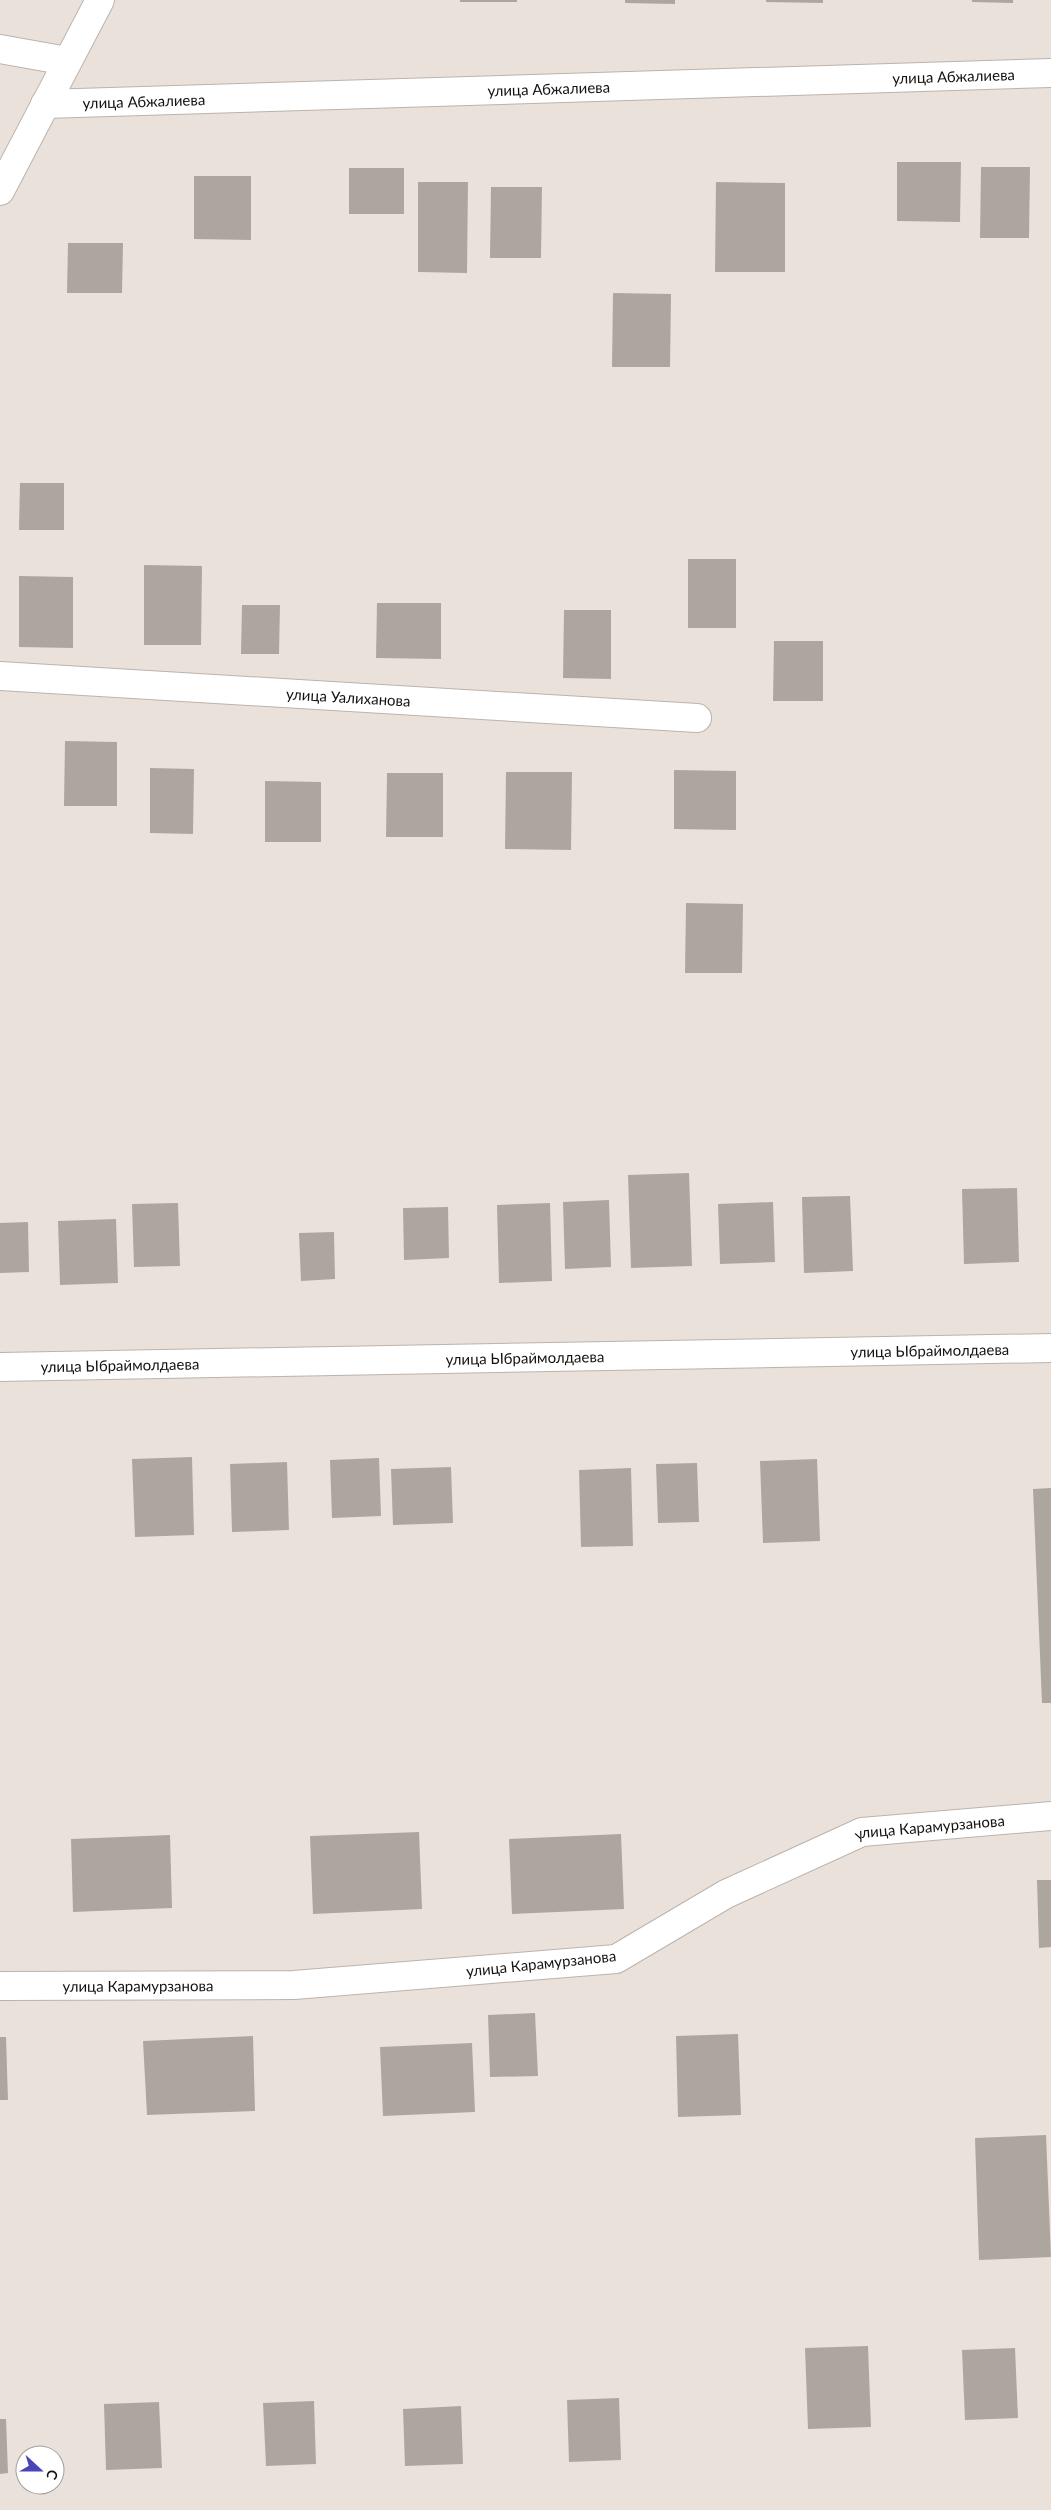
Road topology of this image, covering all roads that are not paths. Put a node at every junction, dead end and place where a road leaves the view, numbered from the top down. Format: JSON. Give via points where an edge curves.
{"nodes":[{"id":1,"x":100,"y":0,"type":"edge"},
{"id":2,"x":0,"y":49,"type":"edge"},
{"id":3,"x":67,"y":61,"type":"junction"},
{"id":4,"x":1051,"y":73,"type":"edge"},
{"id":5,"x":45,"y":104,"type":"junction"},
{"id":6,"x":0,"y":191,"type":"edge"},
{"id":7,"x":0,"y":676,"type":"edge"},
{"id":8,"x":697,"y":718,"type":"dead end"},
{"id":9,"x":1051,"y":1348,"type":"edge"},
{"id":10,"x":0,"y":1367,"type":"edge"},
{"id":11,"x":1051,"y":1816,"type":"edge"},
{"id":12,"x":0,"y":1986,"type":"edge"}],
"edges":[{"from":1,"to":3,"type":"street"},
{"from":2,"to":3,"type":"street"},
{"from":3,"to":5,"type":"street"},
{"from":4,"to":5,"type":"street","name":"улица Абжалиева"},
{"from":5,"to":6,"type":"street"},
{"from":7,"to":8,"type":"street","name":"улица Уалиханова"},
{"from":9,"to":10,"type":"street","name":"улица Ыбраймолдаева"},
{"from":11,"to":12,"type":"street","name":"улица Карамурзанова","via":[[862,1832],[726,1894],[616,1959],[294,1985]]}]}
